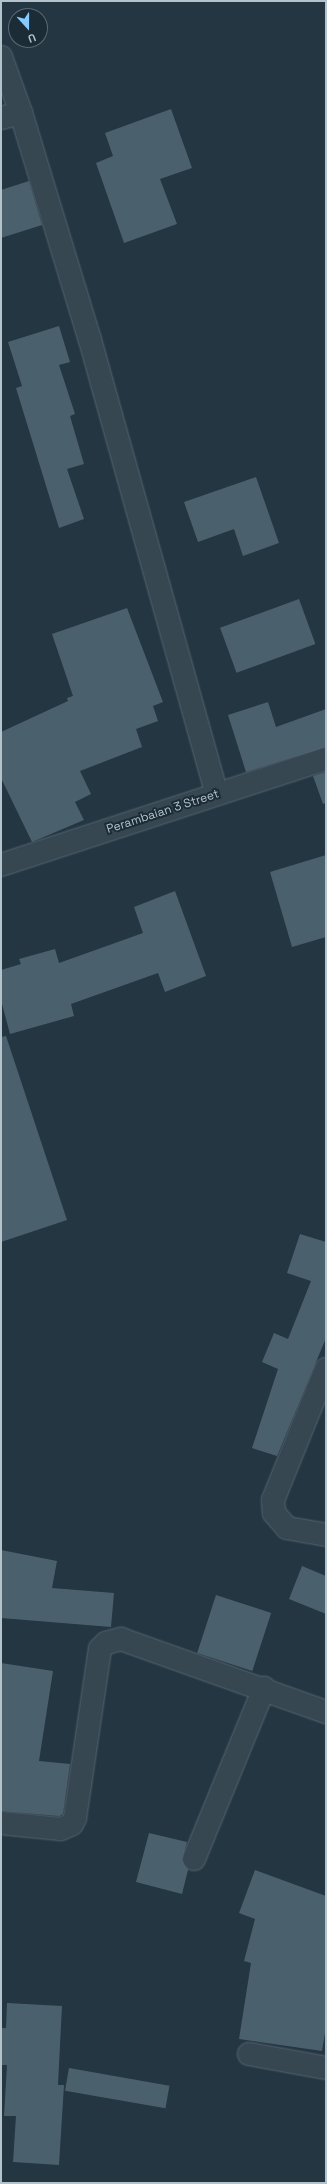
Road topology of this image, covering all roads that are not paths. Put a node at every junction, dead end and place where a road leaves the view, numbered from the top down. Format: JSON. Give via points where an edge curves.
{"nodes":[{"id":1,"x":1,"y":57,"type":"edge"},
{"id":2,"x":11,"y":116,"type":"edge"},
{"id":3,"x":326,"y":759,"type":"edge"},
{"id":4,"x":216,"y":794,"type":"junction"},
{"id":5,"x":1,"y":865,"type":"edge"},
{"id":6,"x":326,"y":1369,"type":"edge"},
{"id":7,"x":326,"y":1534,"type":"edge"},
{"id":8,"x":264,"y":1688,"type":"junction"},
{"id":9,"x":326,"y":1712,"type":"edge"},
{"id":10,"x":1,"y":1822,"type":"edge"},
{"id":11,"x":194,"y":1859,"type":"dead end"},
{"id":12,"x":249,"y":2054,"type":"dead end"},
{"id":13,"x":326,"y":2068,"type":"edge"}],
"edges":[{"from":1,"to":2,"type":"street"},
{"from":2,"to":4,"type":"street","via":[[90,340]]},
{"from":3,"to":4,"type":"street","name":"Perambaian 3 Street"},
{"from":4,"to":5,"type":"street","name":"Perambaian 3 Street"},
{"from":6,"to":7,"type":"street","via":[[273,1500],[274,1513],[287,1528]]},
{"from":8,"to":9,"type":"street"},
{"from":8,"to":10,"type":"street","via":[[121,1639],[106,1643],[100,1649],[75,1818],[72,1824],[61,1829]]},
{"from":8,"to":11,"type":"street"},
{"from":12,"to":13,"type":"street"}]}
